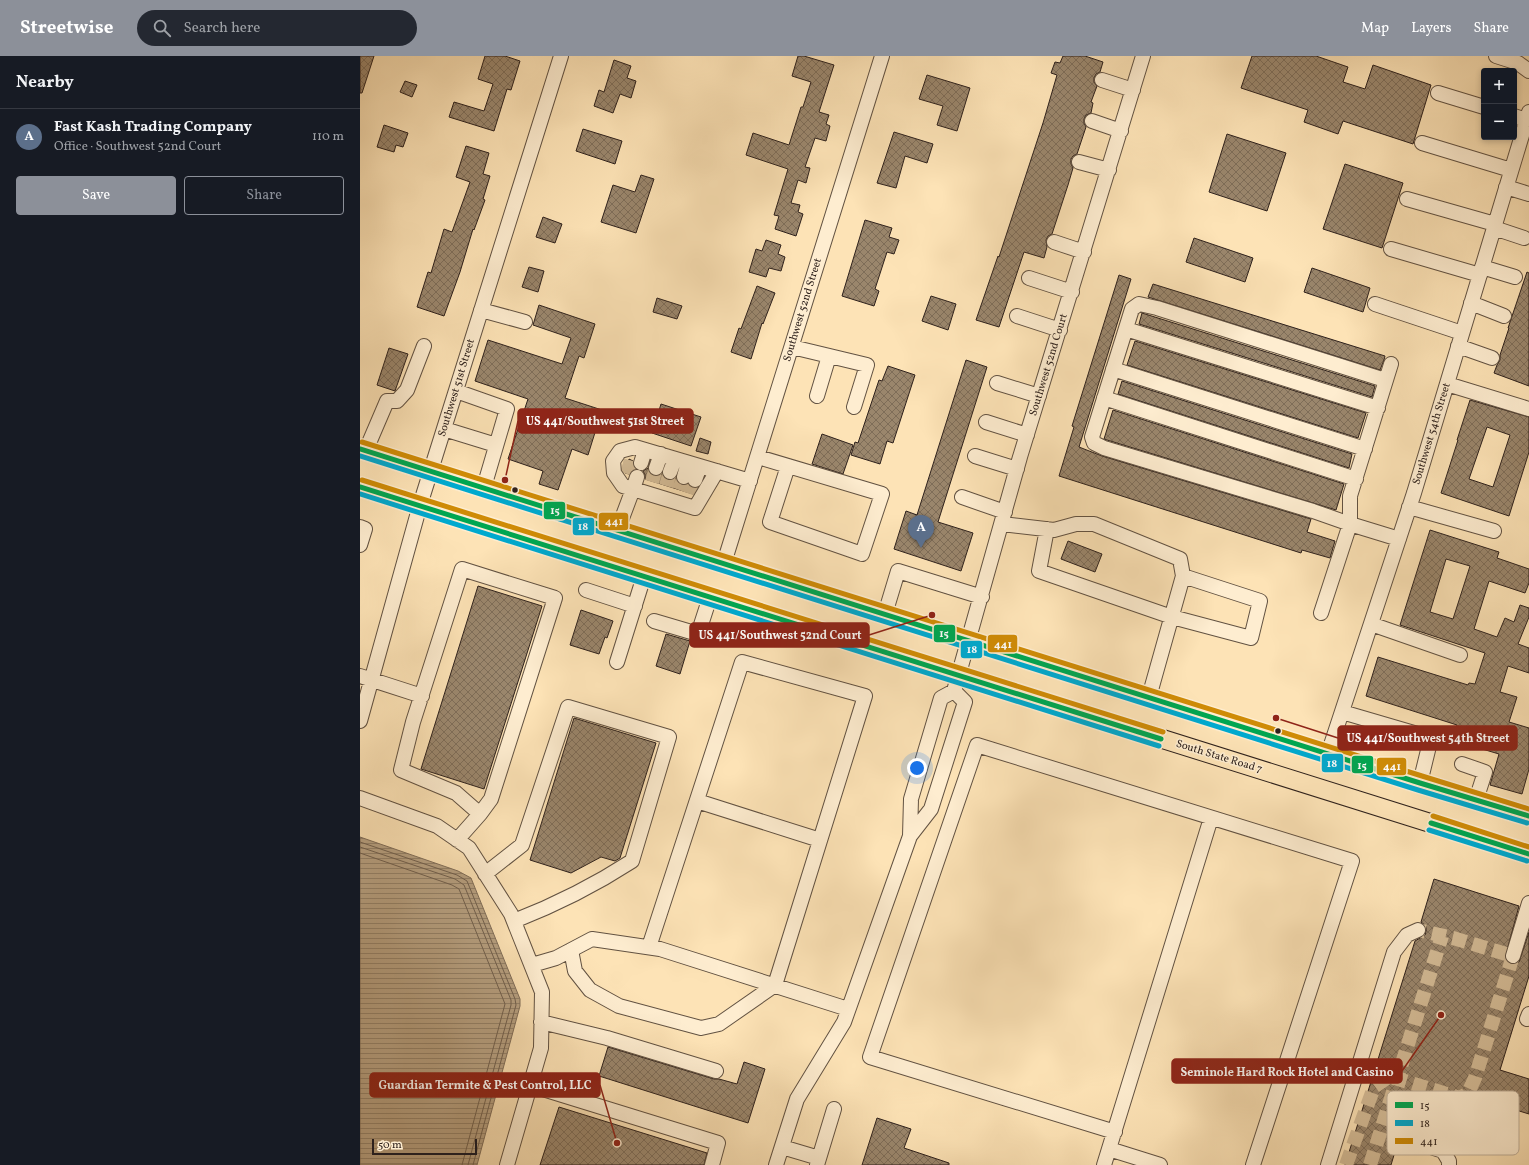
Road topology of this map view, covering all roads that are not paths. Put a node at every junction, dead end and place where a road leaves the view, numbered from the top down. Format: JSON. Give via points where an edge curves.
{"nodes":[{"id":1,"x":560,"y":56,"type":"edge"},
{"id":2,"x":882,"y":56,"type":"edge"},
{"id":3,"x":1143,"y":56,"type":"edge"},
{"id":4,"x":1496,"y":56,"type":"edge"},
{"id":5,"x":1529,"y":71,"type":"edge"},
{"id":6,"x":1102,"y":80,"type":"dead end"},
{"id":7,"x":1133,"y":90,"type":"junction"},
{"id":8,"x":1438,"y":93,"type":"dead end"},
{"id":9,"x":1481,"y":106,"type":"edge"},
{"id":10,"x":1523,"y":116,"type":"edge"},
{"id":11,"x":1092,"y":121,"type":"dead end"},
{"id":12,"x":1121,"y":131,"type":"junction"},
{"id":13,"x":1422,"y":143,"type":"dead end"},
{"id":14,"x":1524,"y":150,"type":"edge"},
{"id":15,"x":1079,"y":162,"type":"dead end"},
{"id":16,"x":1109,"y":170,"type":"junction"},
{"id":17,"x":1511,"y":170,"type":"junction"},
{"id":18,"x":1506,"y":187,"type":"junction"},
{"id":19,"x":1529,"y":194,"type":"edge"},
{"id":20,"x":1407,"y":199,"type":"dead end"},
{"id":21,"x":1494,"y":226,"type":"junction"},
{"id":22,"x":1524,"y":238,"type":"dead end"},
{"id":23,"x":1054,"y":242,"type":"dead end"},
{"id":24,"x":1391,"y":249,"type":"dead end"},
{"id":25,"x":1084,"y":252,"type":"junction"},
{"id":26,"x":1481,"y":271,"type":"junction"},
{"id":27,"x":1515,"y":277,"type":"dead end"},
{"id":28,"x":1029,"y":278,"type":"dead end"},
{"id":29,"x":1072,"y":292,"type":"junction"},
{"id":30,"x":1471,"y":302,"type":"junction"},
{"id":31,"x":1375,"y":304,"type":"dead end"},
{"id":32,"x":481,"y":310,"type":"junction"},
{"id":33,"x":1017,"y":316,"type":"dead end"},
{"id":34,"x":1504,"y":316,"type":"dead end"},
{"id":35,"x":525,"y":322,"type":"dead end"},
{"id":36,"x":1126,"y":329,"type":"junction"},
{"id":37,"x":1060,"y":330,"type":"junction"},
{"id":38,"x":1460,"y":339,"type":"junction"},
{"id":39,"x":424,"y":346,"type":"dead end"},
{"id":40,"x":792,"y":347,"type":"junction"},
{"id":41,"x":829,"y":356,"type":"junction"},
{"id":42,"x":1492,"y":358,"type":"dead end"},
{"id":43,"x":1391,"y":364,"type":"dead end"},
{"id":44,"x":1113,"y":370,"type":"junction"},
{"id":45,"x":1385,"y":380,"type":"junction"},
{"id":46,"x":997,"y":383,"type":"dead end"},
{"id":47,"x":1447,"y":384,"type":"junction"},
{"id":48,"x":456,"y":391,"type":"junction"},
{"id":49,"x":817,"y":396,"type":"dead end"},
{"id":50,"x":1039,"y":396,"type":"junction"},
{"id":51,"x":1104,"y":398,"type":"junction"},
{"id":52,"x":854,"y":406,"type":"dead end"},
{"id":53,"x":1378,"y":408,"type":"junction"},
{"id":54,"x":1529,"y":409,"type":"edge"},
{"id":55,"x":986,"y":422,"type":"dead end"},
{"id":56,"x":444,"y":429,"type":"junction"},
{"id":57,"x":1027,"y":435,"type":"junction"},
{"id":58,"x":496,"y":446,"type":"junction"},
{"id":59,"x":1365,"y":449,"type":"junction"},
{"id":60,"x":363,"y":450,"type":"edge"},
{"id":61,"x":661,"y":454,"type":"junction"},
{"id":62,"x":975,"y":456,"type":"dead end"},
{"id":63,"x":758,"y":457,"type":"junction"},
{"id":64,"x":688,"y":462,"type":"junction"},
{"id":65,"x":788,"y":466,"type":"junction"},
{"id":66,"x":656,"y":468,"type":"tunnel mouth"},
{"id":67,"x":1017,"y":469,"type":"junction"},
{"id":68,"x":431,"y":470,"type":"junction"},
{"id":69,"x":717,"y":471,"type":"junction"},
{"id":70,"x":1356,"y":479,"type":"junction"},
{"id":71,"x":750,"y":481,"type":"junction"},
{"id":72,"x":630,"y":482,"type":"junction"},
{"id":73,"x":360,"y":487,"type":"edge"},
{"id":74,"x":484,"y":487,"type":"junction"},
{"id":75,"x":962,"y":497,"type":"dead end"},
{"id":76,"x":420,"y":505,"type":"junction"},
{"id":77,"x":1409,"y":507,"type":"junction"},
{"id":78,"x":1003,"y":518,"type":"junction"},
{"id":79,"x":1350,"y":524,"type":"junction"},
{"id":80,"x":360,"y":527,"type":"edge"},
{"id":81,"x":618,"y":529,"type":"junction"},
{"id":82,"x":1047,"y":529,"type":"junction"},
{"id":83,"x":1494,"y":531,"type":"dead end"},
{"id":84,"x":1399,"y":539,"type":"junction"},
{"id":85,"x":360,"y":546,"type":"edge"},
{"id":86,"x":724,"y":563,"type":"junction"},
{"id":87,"x":644,"y":576,"type":"junction"},
{"id":88,"x":1184,"y":576,"type":"junction"},
{"id":89,"x":586,"y":590,"type":"dead end"},
{"id":90,"x":710,"y":597,"type":"junction"},
{"id":91,"x":982,"y":597,"type":"junction"},
{"id":92,"x":635,"y":606,"type":"junction"},
{"id":93,"x":1321,"y":613,"type":"dead end"},
{"id":94,"x":885,"y":614,"type":"junction"},
{"id":95,"x":1172,"y":617,"type":"junction"},
{"id":96,"x":654,"y":621,"type":"dead end"},
{"id":97,"x":1371,"y":624,"type":"junction"},
{"id":98,"x":970,"y":641,"type":"junction"},
{"id":99,"x":1460,"y":655,"type":"dead end"},
{"id":100,"x":617,"y":662,"type":"dead end"},
{"id":101,"x":366,"y":678,"type":"edge"},
{"id":102,"x":957,"y":683,"type":"junction"},
{"id":103,"x":422,"y":696,"type":"junction"},
{"id":104,"x":1149,"y":697,"type":"junction"},
{"id":105,"x":1342,"y":712,"type":"junction"},
{"id":106,"x":360,"y":721,"type":"edge"},
{"id":107,"x":1328,"y":754,"type":"junction"},
{"id":108,"x":1462,"y":764,"type":"dead end"},
{"id":109,"x":1420,"y":783,"type":"junction"},
{"id":110,"x":360,"y":798,"type":"edge"},
{"id":111,"x":1476,"y":800,"type":"junction"},
{"id":112,"x":697,"y":801,"type":"junction"},
{"id":113,"x":480,"y":814,"type":"junction"},
{"id":114,"x":1529,"y":816,"type":"edge"},
{"id":115,"x":1211,"y":818,"type":"junction"},
{"id":116,"x":910,"y":836,"type":"junction"},
{"id":117,"x":457,"y":840,"type":"junction"},
{"id":118,"x":820,"y":840,"type":"junction"},
{"id":119,"x":1529,"y":854,"type":"edge"},
{"id":120,"x":485,"y":874,"type":"junction"},
{"id":121,"x":1529,"y":903,"type":"edge"},
{"id":122,"x":514,"y":921,"type":"junction"},
{"id":123,"x":1418,"y":930,"type":"dead end"},
{"id":124,"x":649,"y":947,"type":"junction"},
{"id":125,"x":571,"y":950,"type":"junction"},
{"id":126,"x":1512,"y":956,"type":"dead end"},
{"id":127,"x":532,"y":965,"type":"junction"},
{"id":128,"x":775,"y":985,"type":"junction"},
{"id":129,"x":848,"y":1009,"type":"junction"},
{"id":130,"x":541,"y":1022,"type":"junction"},
{"id":131,"x":716,"y":1071,"type":"dead end"},
{"id":132,"x":530,"y":1085,"type":"junction"},
{"id":133,"x":834,"y":1109,"type":"dead end"},
{"id":134,"x":1115,"y":1132,"type":"junction"},
{"id":135,"x":782,"y":1147,"type":"junction"},
{"id":136,"x":1109,"y":1150,"type":"junction"},
{"id":137,"x":1445,"y":1155,"type":"edge"},
{"id":138,"x":818,"y":1161,"type":"edge"},
{"id":139,"x":508,"y":1165,"type":"edge"},
{"id":140,"x":712,"y":1165,"type":"edge"},
{"id":141,"x":776,"y":1165,"type":"edge"},
{"id":142,"x":1104,"y":1165,"type":"edge"},
{"id":143,"x":1160,"y":1165,"type":"edge"},
{"id":144,"x":1253,"y":1165,"type":"edge"},
{"id":145,"x":1328,"y":1165,"type":"edge"},
{"id":146,"x":1448,"y":1165,"type":"edge"}],
"edges":[{"from":1,"to":32,"type":"street","name":"Southwest 51st Street"},
{"from":2,"to":40,"type":"street","name":"Southwest 52nd Street"},
{"from":3,"to":7,"type":"street","name":"Southwest 52nd Court"},
{"from":4,"to":5,"type":"street","via":[[1518,63]]},
{"from":6,"to":7,"type":"street"},
{"from":7,"to":12,"type":"street","name":"Southwest 52nd Court"},
{"from":8,"to":9,"type":"street"},
{"from":10,"to":14,"type":"street","name":"Southwest 54th Street"},
{"from":11,"to":12,"type":"street"},
{"from":12,"to":16,"type":"street","name":"Southwest 52nd Court"},
{"from":13,"to":17,"type":"street"},
{"from":14,"to":17,"type":"street","name":"Southwest 54th Street"},
{"from":15,"to":16,"type":"street"},
{"from":16,"to":25,"type":"street","name":"Southwest 52nd Court"},
{"from":17,"to":18,"type":"street","name":"Southwest 54th Street"},
{"from":18,"to":19,"type":"street"},
{"from":18,"to":21,"type":"street","name":"Southwest 54th Street"},
{"from":20,"to":21,"type":"street"},
{"from":21,"to":22,"type":"street"},
{"from":21,"to":26,"type":"street","name":"Southwest 54th Street"},
{"from":23,"to":25,"type":"street"},
{"from":24,"to":26,"type":"street"},
{"from":25,"to":29,"type":"street","name":"Southwest 52nd Court"},
{"from":26,"to":27,"type":"street"},
{"from":26,"to":30,"type":"street","name":"Southwest 54th Street"},
{"from":28,"to":29,"type":"street"},
{"from":29,"to":37,"type":"street","name":"Southwest 52nd Court"},
{"from":30,"to":34,"type":"street"},
{"from":30,"to":38,"type":"street","name":"Southwest 54th Street"},
{"from":31,"to":38,"type":"street"},
{"from":32,"to":35,"type":"street"},
{"from":32,"to":48,"type":"street","name":"Southwest 51st Street"},
{"from":33,"to":37,"type":"street"},
{"from":36,"to":44,"type":"street"},
{"from":36,"to":45,"type":"street","via":[[1132,309],[1139,304]]},
{"from":36,"to":53,"type":"street"},
{"from":37,"to":50,"type":"street","name":"Southwest 52nd Court"},
{"from":38,"to":42,"type":"street"},
{"from":38,"to":47,"type":"street","name":"Southwest 54th Street"},
{"from":39,"to":60,"type":"street","via":[[407,390],[398,401],[387,401]]},
{"from":40,"to":41,"type":"street"},
{"from":40,"to":63,"type":"street","name":"Southwest 52nd Street"},
{"from":41,"to":49,"type":"street"},
{"from":41,"to":52,"type":"street","via":[[867,365]]},
{"from":43,"to":45,"type":"street"},
{"from":44,"to":51,"type":"street"},
{"from":44,"to":59,"type":"street"},
{"from":45,"to":53,"type":"street"},
{"from":46,"to":50,"type":"street"},
{"from":47,"to":54,"type":"street"},
{"from":47,"to":77,"type":"street","name":"Southwest 54th Street"},
{"from":48,"to":56,"type":"street","name":"Southwest 51st Street"},
{"from":48,"to":58,"type":"street","via":[[507,409]]},
{"from":50,"to":57,"type":"street","name":"Southwest 52nd Court"},
{"from":51,"to":70,"type":"street"},
{"from":51,"to":79,"type":"street","via":[[1092,437],[1094,443]]},
{"from":53,"to":59,"type":"street"},
{"from":55,"to":57,"type":"street"},
{"from":56,"to":58,"type":"street"},
{"from":56,"to":68,"type":"street","name":"Southwest 51st Street"},
{"from":57,"to":67,"type":"street","name":"Southwest 52nd Court"},
{"from":58,"to":74,"type":"street"},
{"from":59,"to":70,"type":"street"},
{"from":60,"to":68,"type":"main road"},
{"from":61,"to":64,"type":"street"},
{"from":61,"to":66,"type":"street"},
{"from":61,"to":72,"type":"street","via":[[638,455],[620,451],[613,461],[614,473]]},
{"from":62,"to":67,"type":"street"},
{"from":63,"to":65,"type":"street"},
{"from":63,"to":71,"type":"street","name":"Southwest 52nd Street"},
{"from":64,"to":64,"type":"street","via":[[683,476]]},
{"from":64,"to":69,"type":"street"},
{"from":65,"to":65,"type":"street","via":[[882,494],[862,554],[770,522]]},
{"from":67,"to":78,"type":"street","name":"Southwest 52nd Court"},
{"from":68,"to":74,"type":"main road"},
{"from":68,"to":76,"type":"street","name":"Southwest 51st Street"},
{"from":69,"to":71,"type":"street"},
{"from":69,"to":72,"type":"street","via":[[694,508],[676,496]]},
{"from":70,"to":79,"type":"street","via":[[1350,496]]},
{"from":71,"to":86,"type":"street","name":"Southwest 52nd Street"},
{"from":72,"to":81,"type":"street"},
{"from":73,"to":76,"type":"main road","name":"South State Road 7"},
{"from":74,"to":81,"type":"main road"},
{"from":75,"to":78,"type":"street"},
{"from":76,"to":87,"type":"main road","name":"South State Road 7"},
{"from":76,"to":101,"type":"street","name":"Southwest 51st Street"},
{"from":77,"to":83,"type":"street"},
{"from":77,"to":84,"type":"street","name":"Southwest 54th Street"},
{"from":78,"to":82,"type":"street"},
{"from":78,"to":91,"type":"street","name":"Southwest 52nd Court"},
{"from":79,"to":84,"type":"street"},
{"from":79,"to":93,"type":"street"},
{"from":80,"to":85,"type":"street","via":[[365,529]]},
{"from":81,"to":86,"type":"main road"},
{"from":82,"to":88,"type":"street","via":[[1094,524],[1180,559]]},
{"from":82,"to":95,"type":"street","via":[[1039,571]]},
{"from":84,"to":97,"type":"street","name":"Southwest 54th Street"},
{"from":86,"to":94,"type":"main road"},
{"from":87,"to":90,"type":"main road","name":"South State Road 7"},
{"from":87,"to":92,"type":"street"},
{"from":88,"to":95,"type":"street"},
{"from":88,"to":95,"type":"street","via":[[1260,601],[1251,638]]},
{"from":89,"to":92,"type":"street"},
{"from":90,"to":96,"type":"street","via":[[698,634]]},
{"from":90,"to":102,"type":"main road","name":"South State Road 7"},
{"from":91,"to":94,"type":"street","via":[[898,570]]},
{"from":91,"to":98,"type":"street","name":"Southwest 52nd Court"},
{"from":92,"to":100,"type":"street"},
{"from":94,"to":98,"type":"main road"},
{"from":95,"to":104,"type":"street"},
{"from":97,"to":99,"type":"street"},
{"from":97,"to":105,"type":"street","name":"Southwest 54th Street"},
{"from":98,"to":102,"type":"street","name":"Southwest 52nd Court"},
{"from":98,"to":104,"type":"main road"},
{"from":101,"to":103,"type":"street"},
{"from":101,"to":106,"type":"street","name":"Southwest 51st Street"},
{"from":102,"to":116,"type":"street","via":[[941,698],[911,799]]},
{"from":102,"to":116,"type":"street","via":[[965,702],[931,809]]},
{"from":102,"to":119,"type":"main road","name":"South State Road 7"},
{"from":103,"to":113,"type":"street","via":[[401,770],[456,793]]},
{"from":103,"to":113,"type":"street","via":[[462,568],[555,598],[491,799]]},
{"from":104,"to":107,"type":"main road"},
{"from":105,"to":107,"type":"street","name":"Southwest 54th Street"},
{"from":105,"to":109,"type":"street","via":[[1431,738]]},
{"from":107,"to":109,"type":"main road"},
{"from":108,"to":111,"type":"street","via":[[1486,772]]},
{"from":109,"to":111,"type":"main road"},
{"from":110,"to":117,"type":"street","via":[[437,826]]},
{"from":111,"to":114,"type":"main road"},
{"from":112,"to":118,"type":"street"},
{"from":112,"to":118,"type":"street","via":[[742,662],[865,696]]},
{"from":112,"to":124,"type":"street"},
{"from":113,"to":117,"type":"street"},
{"from":115,"to":134,"type":"street"},
{"from":115,"to":134,"type":"street","via":[[977,745],[870,1057]]},
{"from":115,"to":144,"type":"street","via":[[1352,861]]},
{"from":116,"to":129,"type":"street"},
{"from":117,"to":120,"type":"street","via":[[469,848]]},
{"from":118,"to":128,"type":"street"},
{"from":120,"to":122,"type":"street"},
{"from":120,"to":122,"type":"street","via":[[522,845],[568,707],[669,737],[632,861],[546,908]]},
{"from":121,"to":126,"type":"street"},
{"from":122,"to":127,"type":"street"},
{"from":123,"to":145,"type":"street","via":[[1407,935],[1394,952]]},
{"from":124,"to":125,"type":"street","via":[[592,939]]},
{"from":124,"to":128,"type":"street"},
{"from":125,"to":127,"type":"street","via":[[556,958]]},
{"from":125,"to":128,"type":"street","via":[[575,971],[590,990],[619,1006],[701,1028],[719,1024]]},
{"from":127,"to":130,"type":"street","via":[[542,992]]},
{"from":128,"to":129,"type":"street"},
{"from":129,"to":135,"type":"street","via":[[844,1022],[797,1099]]},
{"from":130,"to":131,"type":"street","via":[[606,1038]]},
{"from":130,"to":132,"type":"street","via":[[541,1048]]},
{"from":132,"to":139,"type":"street"},
{"from":132,"to":140,"type":"street","via":[[718,1143]]},
{"from":133,"to":138,"type":"street"},
{"from":134,"to":136,"type":"street"},
{"from":135,"to":138,"type":"street"},
{"from":135,"to":141,"type":"street"},
{"from":136,"to":142,"type":"street"},
{"from":136,"to":143,"type":"street"},
{"from":137,"to":146,"type":"street"}]}
